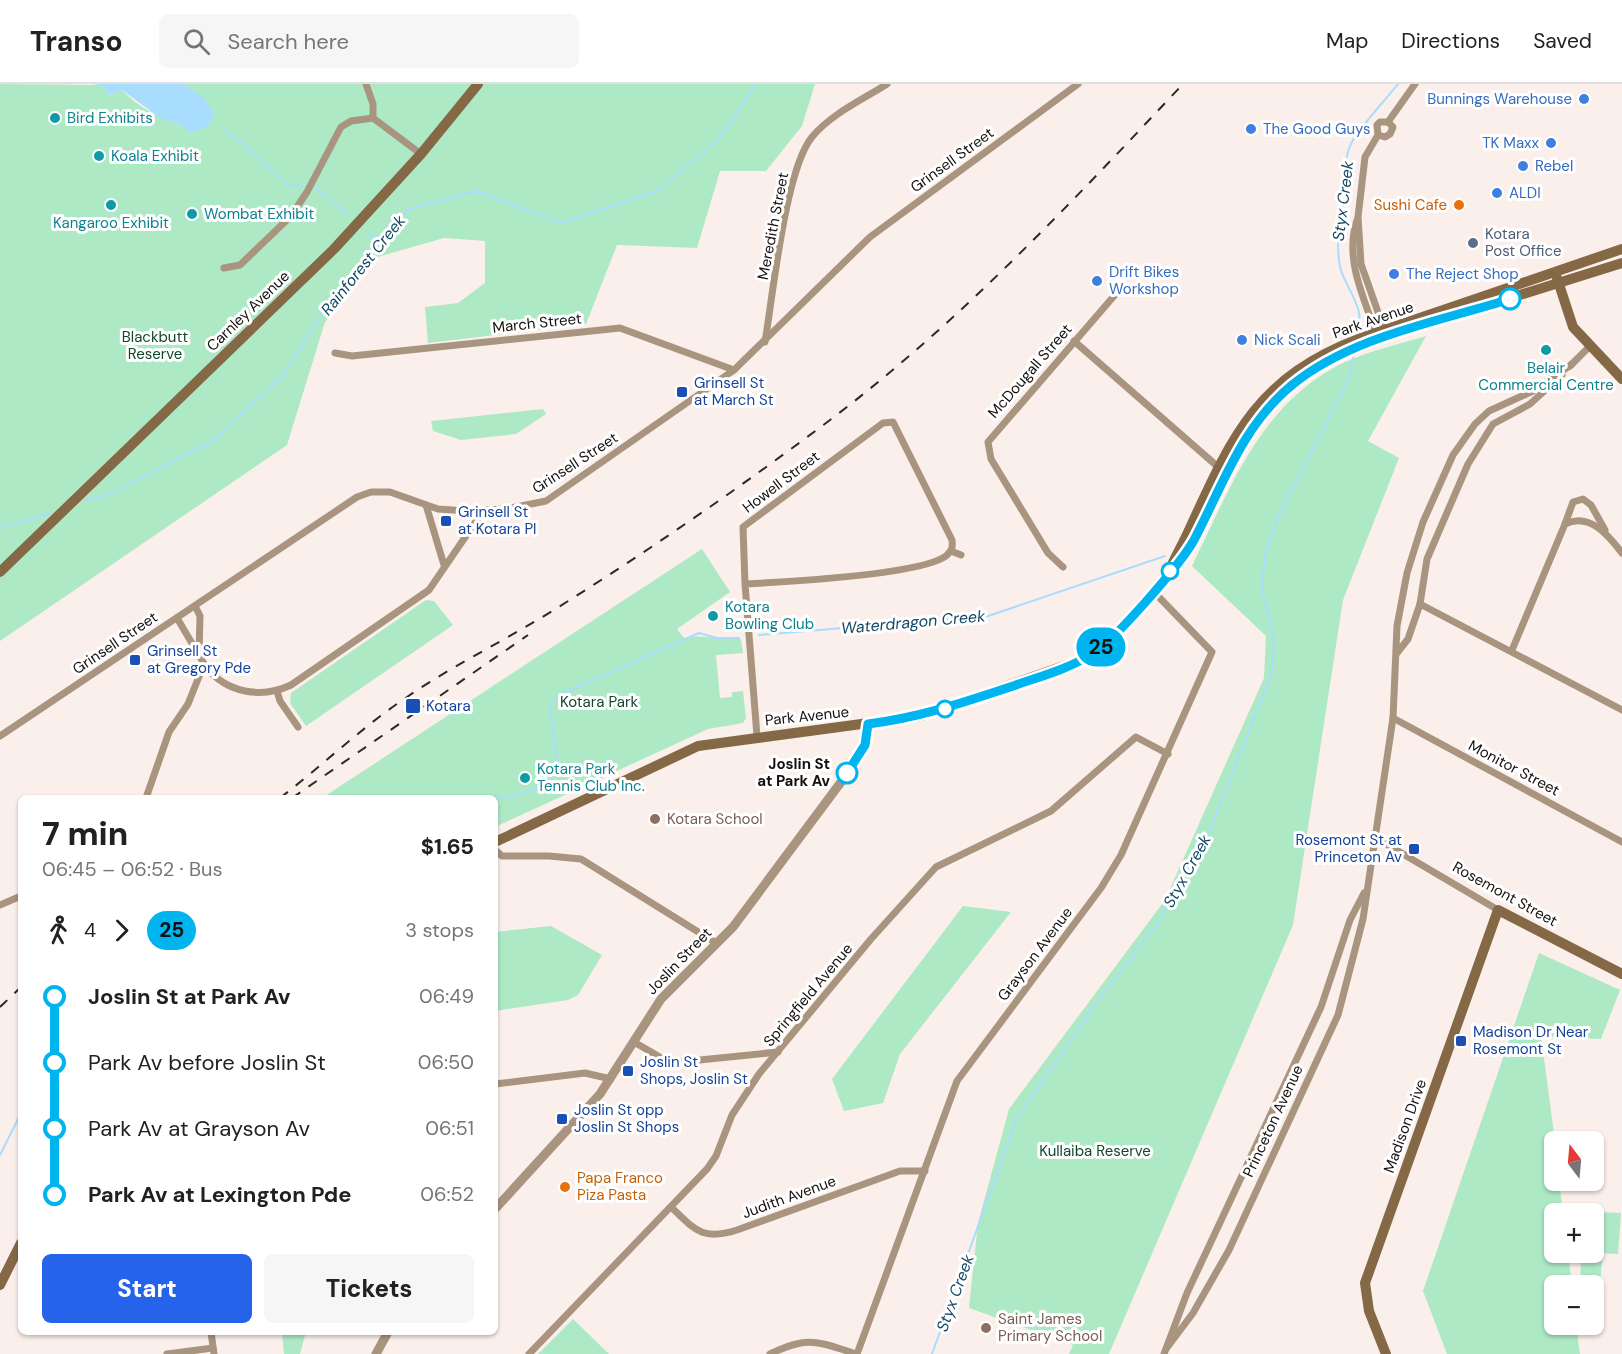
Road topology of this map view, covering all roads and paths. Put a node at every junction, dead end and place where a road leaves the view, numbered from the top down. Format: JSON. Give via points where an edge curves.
{"nodes":[{"id":1,"x":366,"y":84,"type":"edge"},
{"id":2,"x":478,"y":84,"type":"edge"},
{"id":3,"x":887,"y":84,"type":"edge"},
{"id":4,"x":1078,"y":84,"type":"edge"},
{"id":5,"x":1415,"y":84,"type":"edge"},
{"id":6,"x":373,"y":118,"type":"junction"},
{"id":7,"x":1388,"y":122,"type":"junction"},
{"id":8,"x":1378,"y":135,"type":"junction"},
{"id":9,"x":422,"y":154,"type":"junction"},
{"id":10,"x":1622,"y":249,"type":"edge"},
{"id":11,"x":1622,"y":263,"type":"edge"},
{"id":12,"x":224,"y":268,"type":"dead end"},
{"id":13,"x":1555,"y":272,"type":"junction"},
{"id":14,"x":1558,"y":284,"type":"junction"},
{"id":15,"x":1120,"y":289,"type":"dead end"},
{"id":16,"x":1381,"y":335,"type":"junction"},
{"id":17,"x":1074,"y":341,"type":"junction"},
{"id":18,"x":765,"y":342,"type":"junction"},
{"id":19,"x":1590,"y":346,"type":"junction"},
{"id":20,"x":1342,"y":350,"type":"junction"},
{"id":21,"x":335,"y":353,"type":"dead end"},
{"id":22,"x":1572,"y":364,"type":"junction"},
{"id":23,"x":734,"y":370,"type":"junction"},
{"id":24,"x":1622,"y":379,"type":"edge"},
{"id":25,"x":1254,"y":425,"type":"junction"},
{"id":26,"x":1217,"y":466,"type":"junction"},
{"id":27,"x":426,"y":505,"type":"junction"},
{"id":28,"x":483,"y":511,"type":"junction"},
{"id":29,"x":1204,"y":520,"type":"junction"},
{"id":30,"x":1565,"y":524,"type":"junction"},
{"id":31,"x":1606,"y":531,"type":"junction"},
{"id":32,"x":951,"y":551,"type":"junction"},
{"id":33,"x":1622,"y":553,"type":"edge"},
{"id":34,"x":961,"y":555,"type":"dead end"},
{"id":35,"x":444,"y":565,"type":"junction"},
{"id":36,"x":1064,"y":567,"type":"dead end"},
{"id":37,"x":0,"y":572,"type":"edge"},
{"id":38,"x":1169,"y":572,"type":"junction"},
{"id":39,"x":745,"y":584,"type":"junction"},
{"id":40,"x":1153,"y":591,"type":"junction"},
{"id":41,"x":1420,"y":604,"type":"junction"},
{"id":42,"x":195,"y":606,"type":"junction"},
{"id":43,"x":177,"y":618,"type":"junction"},
{"id":44,"x":1512,"y":650,"type":"junction"},
{"id":45,"x":1398,"y":653,"type":"junction"},
{"id":46,"x":199,"y":655,"type":"junction"},
{"id":47,"x":206,"y":667,"type":"junction"},
{"id":48,"x":277,"y":691,"type":"junction"},
{"id":49,"x":1622,"y":710,"type":"edge"},
{"id":50,"x":1393,"y":718,"type":"junction"},
{"id":51,"x":868,"y":724,"type":"junction"},
{"id":52,"x":298,"y":727,"type":"dead end"},
{"id":53,"x":0,"y":736,"type":"edge"},
{"id":54,"x":757,"y":736,"type":"junction"},
{"id":55,"x":1168,"y":754,"type":"junction"},
{"id":56,"x":147,"y":795,"type":"edge"},
{"id":57,"x":1376,"y":838,"type":"junction"},
{"id":58,"x":498,"y":841,"type":"edge"},
{"id":59,"x":1622,"y":842,"type":"edge"},
{"id":60,"x":498,"y":853,"type":"edge"},
{"id":61,"x":1366,"y":888,"type":"junction"},
{"id":62,"x":18,"y":897,"type":"edge"},
{"id":63,"x":0,"y":905,"type":"edge"},
{"id":64,"x":1498,"y":910,"type":"junction"},
{"id":65,"x":716,"y":944,"type":"junction"},
{"id":66,"x":1622,"y":974,"type":"edge"},
{"id":67,"x":634,"y":1042,"type":"junction"},
{"id":68,"x":778,"y":1052,"type":"junction"},
{"id":69,"x":611,"y":1078,"type":"junction"},
{"id":70,"x":498,"y":1084,"type":"edge"},
{"id":71,"x":925,"y":1171,"type":"junction"},
{"id":72,"x":498,"y":1206,"type":"edge"},
{"id":73,"x":671,"y":1207,"type":"junction"},
{"id":74,"x":18,"y":1249,"type":"edge"},
{"id":75,"x":0,"y":1285,"type":"edge"},
{"id":76,"x":211,"y":1335,"type":"edge"},
{"id":77,"x":386,"y":1335,"type":"edge"},
{"id":78,"x":213,"y":1351,"type":"edge"},
{"id":79,"x":1165,"y":1352,"type":"edge"},
{"id":80,"x":167,"y":1354,"type":"edge"},
{"id":81,"x":376,"y":1354,"type":"edge"},
{"id":82,"x":529,"y":1354,"type":"edge"},
{"id":83,"x":770,"y":1354,"type":"edge"},
{"id":84,"x":857,"y":1354,"type":"edge"},
{"id":85,"x":1386,"y":1354,"type":"edge"}],
"edges":[{"from":1,"to":6,"type":"street"},
{"from":2,"to":9,"type":"main road","name":"Carnley Avenue"},
{"from":3,"to":18,"type":"street","name":"Meredith Street","via":[[822,125],[810,139],[787,211]]},
{"from":4,"to":18,"type":"street","name":"Grinsell Street","via":[[870,237]]},
{"from":5,"to":7,"type":"street"},
{"from":6,"to":9,"type":"street"},
{"from":6,"to":12,"type":"street","via":[[340,127],[291,216],[240,265]]},
{"from":7,"to":8,"type":"street","via":[[1377,125]]},
{"from":7,"to":8,"type":"street","via":[[1393,127],[1390,134]]},
{"from":8,"to":16,"type":"street","via":[[1365,157],[1358,217],[1361,264]]},
{"from":9,"to":37,"type":"main road","name":"Carnley Avenue","via":[[334,249]]},
{"from":10,"to":13,"type":"main road","name":"Park Avenue"},
{"from":11,"to":14,"type":"main road","name":"Park Avenue"},
{"from":13,"to":14,"type":"main road"},
{"from":13,"to":16,"type":"main road","name":"Park Avenue"},
{"from":14,"to":16,"type":"main road","name":"Park Avenue"},
{"from":14,"to":19,"type":"main road","via":[[1573,327]]},
{"from":15,"to":17,"type":"street","name":"McDougall Street"},
{"from":16,"to":20,"type":"main road","name":"Park Avenue"},
{"from":17,"to":26,"type":"street"},
{"from":17,"to":36,"type":"street","name":"McDougall Street","via":[[991,436],[988,446],[991,459],[1048,553]]},
{"from":18,"to":23,"type":"street","name":"Grinsell Street"},
{"from":19,"to":22,"type":"street","name":"Princeton Avenue"},
{"from":19,"to":24,"type":"main road"},
{"from":20,"to":25,"type":"main road","name":"Park Avenue","via":[[1303,376]]},
{"from":20,"to":26,"type":"main road","name":"Park Avenue","via":[[1301,368],[1264,400]]},
{"from":21,"to":23,"type":"street","name":"March Street","via":[[352,357],[620,328]]},
{"from":22,"to":41,"type":"street","name":"Princeton Avenue","via":[[1530,404],[1493,424],[1468,464],[1427,559]]},
{"from":22,"to":45,"type":"street","name":"Princeton Avenue","via":[[1533,391],[1489,411],[1453,455],[1423,522],[1407,573],[1397,626]]},
{"from":23,"to":28,"type":"street","name":"Grinsell Street","via":[[546,501]]},
{"from":25,"to":26,"type":"main road","via":[[1226,462]]},
{"from":25,"to":29,"type":"main road","name":"Park Avenue"},
{"from":26,"to":29,"type":"main road","via":[[1218,476]]},
{"from":26,"to":38,"type":"main road","name":"Park Avenue"},
{"from":27,"to":28,"type":"street","name":"Grinsell Street"},
{"from":27,"to":35,"type":"street"},
{"from":27,"to":42,"type":"street","name":"Grinsell Street","via":[[390,492],[357,497]]},
{"from":28,"to":35,"type":"street"},
{"from":29,"to":38,"type":"main road","name":"Park Avenue","via":[[1181,562]]},
{"from":30,"to":31,"type":"street","via":[[1579,521]]},
{"from":30,"to":31,"type":"street","via":[[1574,502],[1583,499]]},
{"from":30,"to":44,"type":"street"},
{"from":31,"to":33,"type":"street"},
{"from":32,"to":34,"type":"street"},
{"from":32,"to":39,"type":"street","via":[[941,559],[900,571]]},
{"from":32,"to":39,"type":"street","name":"Howell Street","via":[[952,540],[896,424],[889,420],[743,527]]},
{"from":35,"to":48,"type":"street","via":[[419,598]]},
{"from":38,"to":40,"type":"main road","name":"Park Avenue"},
{"from":39,"to":54,"type":"street","name":"Howell Street"},
{"from":40,"to":51,"type":"main road","name":"Park Avenue","via":[[1111,638],[1081,660],[934,713]]},
{"from":40,"to":55,"type":"street","name":"Grayson Avenue","via":[[1212,652]]},
{"from":41,"to":44,"type":"street"},
{"from":41,"to":45,"type":"street","name":"Princeton Avenue","via":[[1408,639]]},
{"from":42,"to":43,"type":"street","name":"Grinsell Street"},
{"from":42,"to":46,"type":"street","via":[[200,616]]},
{"from":43,"to":46,"type":"street"},
{"from":43,"to":53,"type":"street","name":"Grinsell Street"},
{"from":44,"to":49,"type":"street"},
{"from":45,"to":50,"type":"street","name":"Princeton Avenue"},
{"from":46,"to":47,"type":"street"},
{"from":47,"to":48,"type":"street","via":[[235,688],[258,694]]},
{"from":47,"to":56,"type":"street","via":[[169,732]]},
{"from":48,"to":52,"type":"street"},
{"from":50,"to":57,"type":"street","name":"Princeton Avenue"},
{"from":50,"to":59,"type":"street","name":"Monitor Street"},
{"from":51,"to":54,"type":"main road","name":"Park Avenue"},
{"from":51,"to":65,"type":"street","name":"Joslin Street","via":[[867,740],[853,766],[734,927]]},
{"from":54,"to":58,"type":"main road","name":"Park Avenue","via":[[688,750]]},
{"from":55,"to":68,"type":"street","name":"Springfield Avenue","via":[[1136,737],[1051,811],[936,867]]},
{"from":55,"to":71,"type":"street","name":"Grayson Avenue","via":[[1121,855],[1101,888],[957,1081]]},
{"from":57,"to":61,"type":"street","name":"Princeton Avenue"},
{"from":57,"to":64,"type":"street","name":"Rosemont Street"},
{"from":60,"to":65,"type":"street","via":[[502,856],[581,859]]},
{"from":61,"to":79,"type":"street","name":"Princeton Avenue","via":[[1350,920],[1321,1007],[1187,1293]]},
{"from":61,"to":79,"type":"street","name":"Princeton Avenue","via":[[1363,919],[1338,1015],[1229,1250]]},
{"from":62,"to":63,"type":"street"},
{"from":64,"to":66,"type":"main road","name":"Rosemont Street"},
{"from":64,"to":85,"type":"main road","name":"Madison Drive","via":[[1365,1283],[1369,1311]]},
{"from":65,"to":67,"type":"street","name":"Joslin Street","via":[[671,987]]},
{"from":67,"to":68,"type":"street","via":[[670,1063]]},
{"from":67,"to":69,"type":"street","name":"Joslin Street"},
{"from":68,"to":73,"type":"street","name":"Springfield Avenue","via":[[743,1095],[716,1156]]},
{"from":69,"to":70,"type":"street","via":[[585,1073]]},
{"from":69,"to":72,"type":"street","name":"Joslin Street"},
{"from":71,"to":73,"type":"street","name":"Judith Avenue","via":[[900,1171],[716,1235],[702,1234]]},
{"from":71,"to":84,"type":"street","name":"Grayson Avenue"},
{"from":73,"to":82,"type":"street","name":"Springfield Avenue"},
{"from":74,"to":75,"type":"main road"},
{"from":76,"to":78,"type":"street"},
{"from":77,"to":81,"type":"street"},
{"from":78,"to":80,"type":"street"},
{"from":83,"to":84,"type":"street","via":[[794,1342],[806,1341]]}]}
